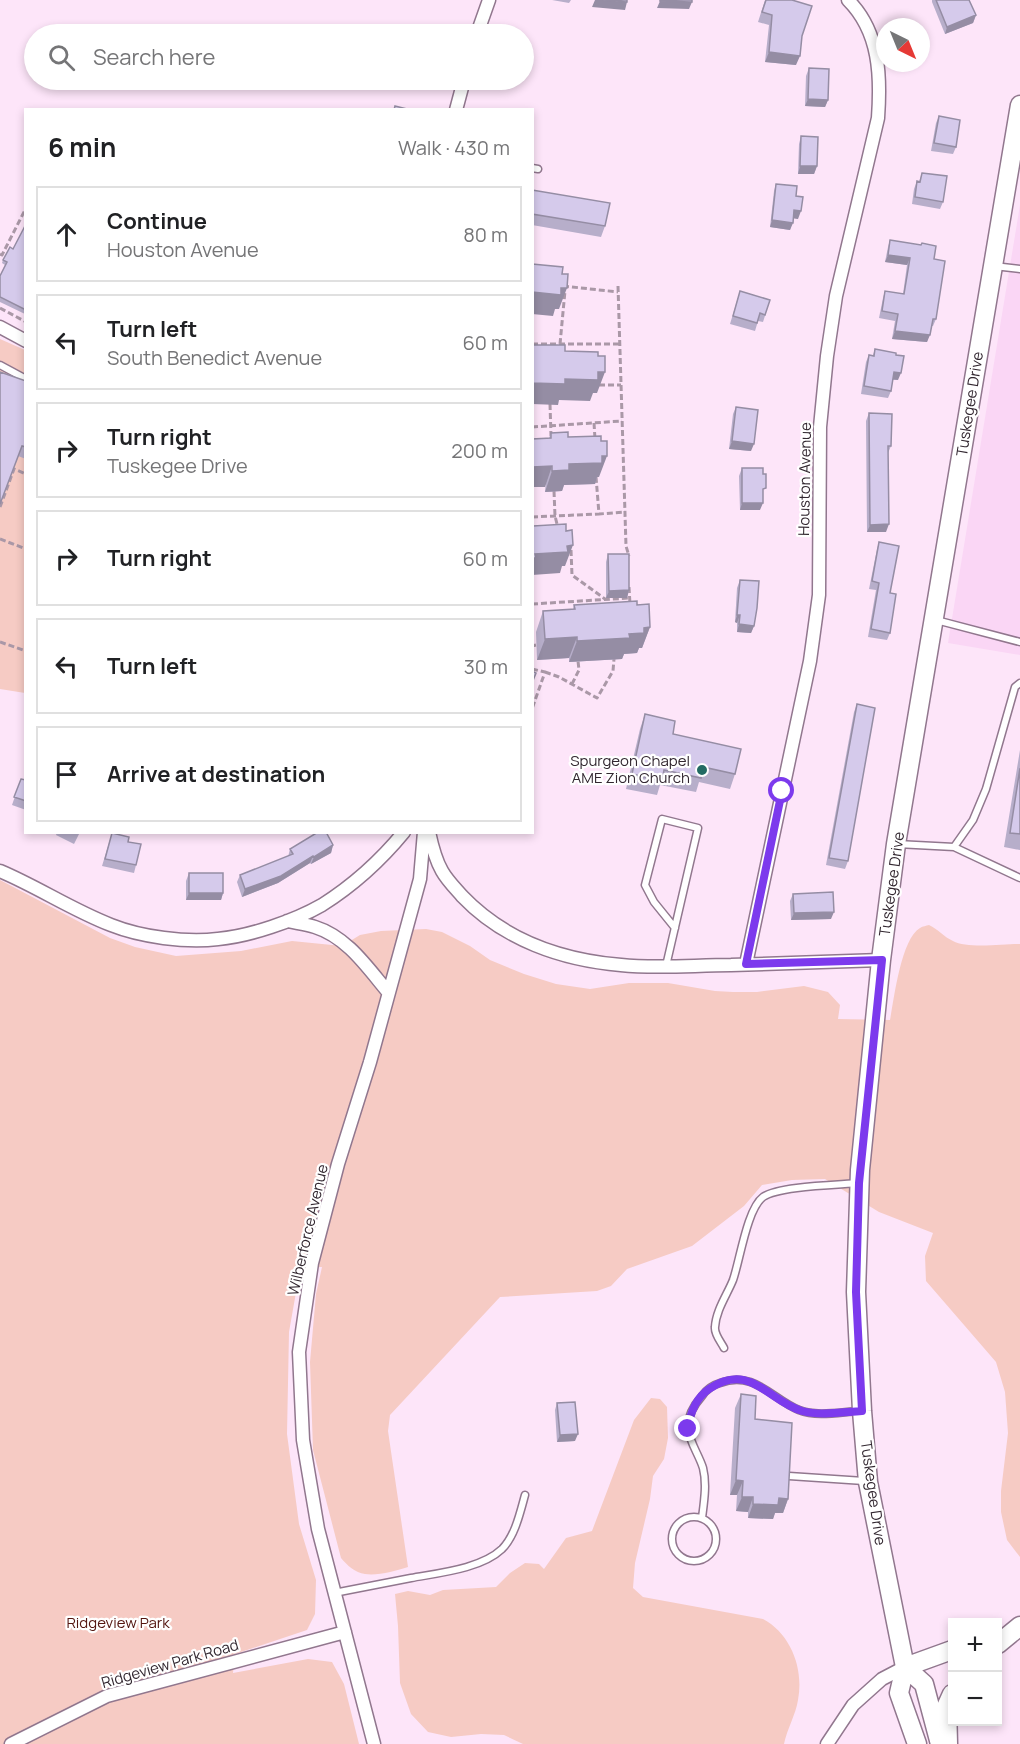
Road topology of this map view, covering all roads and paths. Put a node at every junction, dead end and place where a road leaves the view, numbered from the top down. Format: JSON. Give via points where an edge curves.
{"nodes":[{"id":1,"x":489,"y":0,"type":"edge"},
{"id":2,"x":848,"y":0,"type":"edge"},
{"id":3,"x":481,"y":24,"type":"edge"},
{"id":4,"x":461,"y":90,"type":"edge"},
{"id":5,"x":1020,"y":105,"type":"edge"},
{"id":6,"x":457,"y":108,"type":"edge"},
{"id":7,"x":24,"y":212,"type":"edge"},
{"id":8,"x":2,"y":256,"type":"edge"},
{"id":9,"x":993,"y":266,"type":"junction"},
{"id":10,"x":1020,"y":269,"type":"edge"},
{"id":11,"x":555,"y":285,"type":"edge"},
{"id":12,"x":566,"y":286,"type":"junction"},
{"id":13,"x":618,"y":286,"type":"dead end"},
{"id":14,"x":618,"y":291,"type":"junction"},
{"id":15,"x":8,"y":305,"type":"edge"},
{"id":16,"x":0,"y":308,"type":"edge"},
{"id":17,"x":6,"y":311,"type":"junction"},
{"id":18,"x":24,"y":321,"type":"edge"},
{"id":19,"x":0,"y":327,"type":"edge"},
{"id":20,"x":24,"y":340,"type":"edge"},
{"id":21,"x":534,"y":344,"type":"edge"},
{"id":22,"x":560,"y":344,"type":"junction"},
{"id":23,"x":620,"y":344,"type":"junction"},
{"id":24,"x":0,"y":365,"type":"edge"},
{"id":25,"x":24,"y":378,"type":"edge"},
{"id":26,"x":598,"y":385,"type":"edge"},
{"id":27,"x":621,"y":385,"type":"junction"},
{"id":28,"x":550,"y":404,"type":"edge"},
{"id":29,"x":622,"y":422,"type":"junction"},
{"id":30,"x":594,"y":423,"type":"junction"},
{"id":31,"x":550,"y":426,"type":"junction"},
{"id":32,"x":534,"y":427,"type":"edge"},
{"id":33,"x":596,"y":442,"type":"edge"},
{"id":34,"x":551,"y":444,"type":"edge"},
{"id":35,"x":24,"y":473,"type":"edge"},
{"id":36,"x":596,"y":477,"type":"edge"},
{"id":37,"x":554,"y":491,"type":"edge"},
{"id":38,"x":0,"y":507,"type":"edge"},
{"id":39,"x":625,"y":512,"type":"junction"},
{"id":40,"x":599,"y":514,"type":"junction"},
{"id":41,"x":555,"y":516,"type":"junction"},
{"id":42,"x":534,"y":517,"type":"edge"},
{"id":43,"x":558,"y":531,"type":"edge"},
{"id":44,"x":0,"y":539,"type":"edge"},
{"id":45,"x":570,"y":541,"type":"edge"},
{"id":46,"x":24,"y":548,"type":"edge"},
{"id":47,"x":628,"y":556,"type":"edge"},
{"id":48,"x":629,"y":577,"type":"edge"},
{"id":49,"x":630,"y":598,"type":"junction"},
{"id":50,"x":605,"y":599,"type":"junction"},
{"id":51,"x":610,"y":599,"type":"junction"},
{"id":52,"x":574,"y":601,"type":"junction"},
{"id":53,"x":534,"y":604,"type":"edge"},
{"id":54,"x":610,"y":607,"type":"edge"},
{"id":55,"x":574,"y":609,"type":"edge"},
{"id":56,"x":630,"y":611,"type":"edge"},
{"id":57,"x":934,"y":620,"type":"junction"},
{"id":58,"x":0,"y":642,"type":"edge"},
{"id":59,"x":1020,"y":642,"type":"edge"},
{"id":60,"x":24,"y":650,"type":"edge"},
{"id":61,"x":614,"y":659,"type":"edge"},
{"id":62,"x":578,"y":661,"type":"edge"},
{"id":63,"x":534,"y":669,"type":"edge"},
{"id":64,"x":545,"y":672,"type":"junction"},
{"id":65,"x":1020,"y":683,"type":"edge"},
{"id":66,"x":572,"y":684,"type":"junction"},
{"id":67,"x":534,"y":704,"type":"edge"},
{"id":68,"x":402,"y":834,"type":"edge"},
{"id":69,"x":424,"y":834,"type":"edge"},
{"id":70,"x":430,"y":834,"type":"edge"},
{"id":71,"x":896,"y":844,"type":"junction"},
{"id":72,"x":954,"y":847,"type":"junction"},
{"id":73,"x":0,"y":871,"type":"edge"},
{"id":74,"x":1020,"y":878,"type":"edge"},
{"id":75,"x":287,"y":921,"type":"junction"},
{"id":76,"x":675,"y":928,"type":"junction"},
{"id":77,"x":882,"y":960,"type":"junction"},
{"id":78,"x":746,"y":964,"type":"junction"},
{"id":79,"x":666,"y":966,"type":"junction"},
{"id":80,"x":388,"y":992,"type":"junction"},
{"id":81,"x":859,"y":1183,"type":"junction"},
{"id":82,"x":723,"y":1348,"type":"dead end"},
{"id":83,"x":862,"y":1411,"type":"junction"},
{"id":84,"x":789,"y":1476,"type":"edge"},
{"id":85,"x":868,"y":1482,"type":"junction"},
{"id":86,"x":525,"y":1495,"type":"dead end"},
{"id":87,"x":702,"y":1518,"type":"junction"},
{"id":88,"x":333,"y":1593,"type":"junction"},
{"id":89,"x":1020,"y":1626,"type":"edge"},
{"id":90,"x":345,"y":1632,"type":"junction"},
{"id":91,"x":1002,"y":1632,"type":"edge"},
{"id":92,"x":1002,"y":1641,"type":"edge"},
{"id":93,"x":948,"y":1651,"type":"edge"},
{"id":94,"x":905,"y":1667,"type":"junction"},
{"id":95,"x":948,"y":1703,"type":"edge"},
{"id":96,"x":11,"y":1744,"type":"edge"},
{"id":97,"x":374,"y":1744,"type":"edge"},
{"id":98,"x":827,"y":1744,"type":"edge"},
{"id":99,"x":917,"y":1744,"type":"edge"},
{"id":100,"x":940,"y":1744,"type":"edge"},
{"id":101,"x":948,"y":1744,"type":"edge"}],
"edges":[{"from":1,"to":3,"type":"street"},
{"from":2,"to":78,"type":"street","name":"Houston Avenue","via":[[870,31],[878,57],[878,118],[836,296],[827,356],[820,427],[819,595],[810,661]]},
{"from":4,"to":6,"type":"street"},
{"from":5,"to":9,"type":"street","name":"Tuskegee Drive"},
{"from":7,"to":8,"type":"path"},
{"from":9,"to":10,"type":"lane"},
{"from":9,"to":57,"type":"street","name":"Tuskegee Drive"},
{"from":11,"to":12,"type":"path"},
{"from":12,"to":14,"type":"path"},
{"from":12,"to":22,"type":"path"},
{"from":13,"to":14,"type":"path"},
{"from":14,"to":23,"type":"path"},
{"from":15,"to":17,"type":"path"},
{"from":16,"to":17,"type":"path"},
{"from":17,"to":18,"type":"path"},
{"from":19,"to":20,"type":"street"},
{"from":21,"to":22,"type":"path"},
{"from":22,"to":23,"type":"path"},
{"from":23,"to":27,"type":"path"},
{"from":24,"to":25,"type":"lane"},
{"from":26,"to":27,"type":"path"},
{"from":27,"to":29,"type":"path"},
{"from":28,"to":31,"type":"path"},
{"from":29,"to":30,"type":"path"},
{"from":29,"to":39,"type":"path"},
{"from":30,"to":31,"type":"path"},
{"from":30,"to":33,"type":"path"},
{"from":31,"to":32,"type":"path"},
{"from":31,"to":34,"type":"path"},
{"from":35,"to":38,"type":"path","via":[[14,469]]},
{"from":36,"to":40,"type":"path"},
{"from":37,"to":41,"type":"path"},
{"from":39,"to":40,"type":"path"},
{"from":39,"to":47,"type":"path"},
{"from":40,"to":41,"type":"path"},
{"from":41,"to":42,"type":"path"},
{"from":41,"to":43,"type":"path"},
{"from":44,"to":46,"type":"path"},
{"from":45,"to":50,"type":"path","via":[[572,575]]},
{"from":48,"to":49,"type":"path"},
{"from":49,"to":51,"type":"path"},
{"from":49,"to":56,"type":"path"},
{"from":50,"to":51,"type":"path"},
{"from":50,"to":52,"type":"path"},
{"from":51,"to":54,"type":"path"},
{"from":52,"to":53,"type":"path"},
{"from":52,"to":55,"type":"path"},
{"from":57,"to":59,"type":"lane"},
{"from":57,"to":71,"type":"street","name":"Tuskegee Drive"},
{"from":58,"to":60,"type":"path"},
{"from":61,"to":66,"type":"path","via":[[613,671],[597,698]]},
{"from":62,"to":66,"type":"path","via":[[579,670]]},
{"from":63,"to":64,"type":"path"},
{"from":64,"to":66,"type":"path"},
{"from":64,"to":67,"type":"path"},
{"from":65,"to":72,"type":"lane","via":[[986,789],[973,820]]},
{"from":68,"to":75,"type":"street","via":[[351,884],[321,905]]},
{"from":69,"to":80,"type":"street","name":"Wilberforce Avenue","via":[[420,879]]},
{"from":70,"to":79,"type":"street","via":[[443,873],[475,909],[498,927],[560,955],[622,965]]},
{"from":71,"to":72,"type":"lane"},
{"from":71,"to":77,"type":"street","name":"Tuskegee Drive"},
{"from":72,"to":74,"type":"lane"},
{"from":73,"to":75,"type":"street","via":[[112,926],[154,937],[219,939]]},
{"from":75,"to":80,"type":"street","via":[[335,936],[357,954]]},
{"from":76,"to":76,"type":"lane","via":[[698,828],[662,819],[645,885]]},
{"from":76,"to":79,"type":"lane"},
{"from":77,"to":78,"type":"street"},
{"from":77,"to":81,"type":"street","name":"Tuskegee Drive"},
{"from":78,"to":79,"type":"street"},
{"from":80,"to":88,"type":"street","name":"Wilberforce Avenue","via":[[312,1263],[299,1352],[303,1440]]},
{"from":81,"to":82,"type":"lane","via":[[787,1189],[761,1198],[719,1309],[714,1329]]},
{"from":81,"to":83,"type":"street","name":"Tuskegee Drive","via":[[856,1292]]},
{"from":83,"to":85,"type":"street","name":"Tuskegee Drive"},
{"from":83,"to":87,"type":"lane","via":[[800,1410],[757,1384],[742,1380],[729,1379],[704,1392],[694,1406],[688,1429],[703,1468]]},
{"from":84,"to":85,"type":"lane"},
{"from":85,"to":94,"type":"street","name":"Tuskegee Drive"},
{"from":86,"to":88,"type":"lane","via":[[509,1539],[488,1559],[457,1569]]},
{"from":87,"to":87,"type":"lane","via":[[716,1534],[714,1547],[705,1558],[684,1559],[674,1548],[675,1527],[687,1517]]},
{"from":88,"to":90,"type":"street","name":"Wilberforce Avenue"},
{"from":89,"to":91,"type":"street"},
{"from":89,"to":92,"type":"street"},
{"from":90,"to":96,"type":"street","name":"Ridgeview Park Road","via":[[107,1696]]},
{"from":90,"to":97,"type":"street","name":"Wilberforce Avenue"},
{"from":93,"to":94,"type":"street"},
{"from":94,"to":98,"type":"street","via":[[882,1679],[853,1706]]},
{"from":94,"to":99,"type":"street","name":"Tuskegee Drive","via":[[899,1693]]},
{"from":94,"to":100,"type":"street","via":[[924,1684]]},
{"from":95,"to":101,"type":"street"}]}
